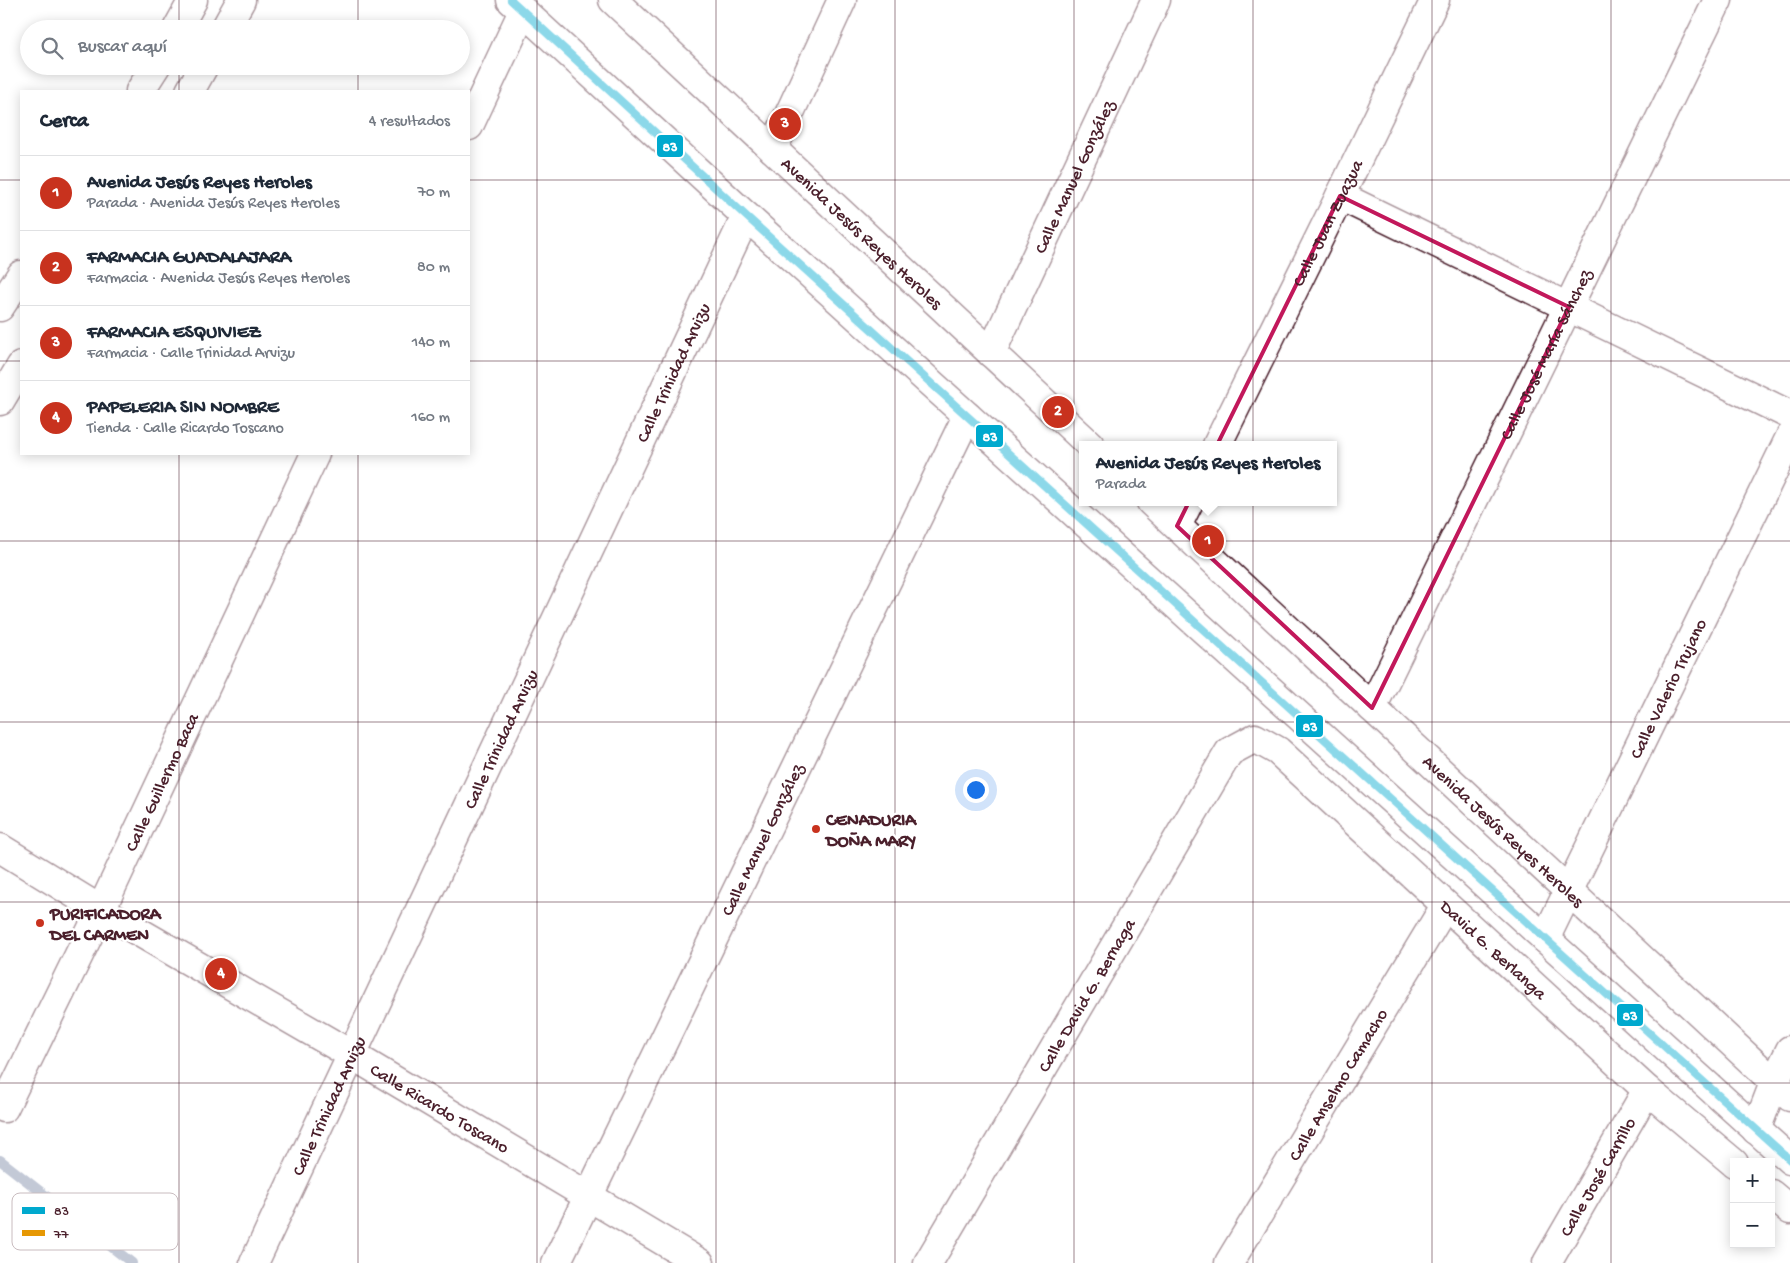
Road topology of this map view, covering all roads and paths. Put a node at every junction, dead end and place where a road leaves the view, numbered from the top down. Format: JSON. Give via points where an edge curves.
{"nodes":[{"id":1,"x":193,"y":0,"type":"edge"},
{"id":2,"x":241,"y":0,"type":"edge"},
{"id":3,"x":612,"y":0,"type":"edge"},
{"id":4,"x":842,"y":0,"type":"edge"},
{"id":5,"x":1156,"y":0,"type":"edge"},
{"id":6,"x":1435,"y":0,"type":"edge"},
{"id":7,"x":1718,"y":0,"type":"edge"},
{"id":8,"x":517,"y":5,"type":"edge"},
{"id":9,"x":182,"y":20,"type":"edge"},
{"id":10,"x":230,"y":20,"type":"edge"},
{"id":11,"x":150,"y":75,"type":"edge"},
{"id":12,"x":199,"y":75,"type":"edge"},
{"id":13,"x":141,"y":90,"type":"edge"},
{"id":14,"x":191,"y":90,"type":"edge"},
{"id":15,"x":470,"y":123,"type":"edge"},
{"id":16,"x":772,"y":149,"type":"junction"},
{"id":17,"x":1340,"y":196,"type":"junction"},
{"id":18,"x":746,"y":216,"type":"junction"},
{"id":19,"x":20,"y":276,"type":"edge"},
{"id":20,"x":0,"y":307,"type":"edge"},
{"id":21,"x":1569,"y":307,"type":"junction"},
{"id":22,"x":991,"y":353,"type":"junction"},
{"id":23,"x":20,"y":368,"type":"edge"},
{"id":24,"x":0,"y":401,"type":"edge"},
{"id":25,"x":1790,"y":415,"type":"edge"},
{"id":26,"x":967,"y":416,"type":"junction"},
{"id":27,"x":1790,"y":437,"type":"edge"},
{"id":28,"x":1086,"y":441,"type":"edge"},
{"id":29,"x":1219,"y":441,"type":"edge"},
{"id":30,"x":315,"y":455,"type":"edge"},
{"id":31,"x":1162,"y":506,"type":"edge"},
{"id":32,"x":1183,"y":514,"type":"edge"},
{"id":33,"x":1372,"y":708,"type":"junction"},
{"id":34,"x":1255,"y":738,"type":"joint"},
{"id":35,"x":0,"y":848,"type":"edge"},
{"id":36,"x":1568,"y":890,"type":"junction"},
{"id":37,"x":1446,"y":906,"type":"junction"},
{"id":38,"x":101,"y":910,"type":"junction"},
{"id":39,"x":1545,"y":939,"type":"junction"},
{"id":40,"x":1790,"y":1050,"type":"edge"},
{"id":41,"x":352,"y":1055,"type":"junction"},
{"id":42,"x":1647,"y":1090,"type":"junction"},
{"id":43,"x":1782,"y":1090,"type":"edge"},
{"id":44,"x":4,"y":1108,"type":"dead end"},
{"id":45,"x":1756,"y":1130,"type":"junction"},
{"id":46,"x":1730,"y":1160,"type":"edge"},
{"id":47,"x":1790,"y":1160,"type":"edge"},
{"id":48,"x":588,"y":1196,"type":"junction"},
{"id":49,"x":1775,"y":1197,"type":"edge"},
{"id":50,"x":1790,"y":1210,"type":"edge"},
{"id":51,"x":254,"y":1263,"type":"edge"},
{"id":52,"x":556,"y":1263,"type":"edge"},
{"id":53,"x":700,"y":1263,"type":"edge"},
{"id":54,"x":928,"y":1263,"type":"edge"},
{"id":55,"x":1229,"y":1263,"type":"edge"},
{"id":56,"x":1547,"y":1263,"type":"edge"}],
"edges":[{"from":1,"to":9,"type":"street"},
{"from":2,"to":10,"type":"street"},
{"from":3,"to":16,"type":"street","name":"Avenida Jesús Reyes Heroles"},
{"from":4,"to":16,"type":"street"},
{"from":5,"to":22,"type":"street","name":"Calle Manuel González"},
{"from":6,"to":17,"type":"street","name":"Calle Juan Zuazua"},
{"from":7,"to":21,"type":"street","name":"Calle José María Sánchez"},
{"from":8,"to":15,"type":"street"},
{"from":8,"to":18,"type":"street"},
{"from":11,"to":13,"type":"street"},
{"from":12,"to":14,"type":"street"},
{"from":16,"to":22,"type":"street","name":"Avenida Jesús Reyes Heroles"},
{"from":17,"to":21,"type":"street"},
{"from":17,"to":29,"type":"street","name":"Calle Juan Zuazua"},
{"from":18,"to":26,"type":"street"},
{"from":18,"to":41,"type":"street","name":"Calle Trinidad Arvizu"},
{"from":19,"to":20,"type":"street"},
{"from":21,"to":25,"type":"street"},
{"from":21,"to":33,"type":"street","name":"Calle José María Sánchez"},
{"from":22,"to":28,"type":"street","name":"Avenida Jesús Reyes Heroles"},
{"from":23,"to":24,"type":"street"},
{"from":26,"to":39,"type":"street"},
{"from":26,"to":48,"type":"street","name":"Calle Manuel González"},
{"from":27,"to":36,"type":"street","name":"Calle Valerio Trujano"},
{"from":30,"to":38,"type":"street","name":"Calle Guillermo Baca"},
{"from":31,"to":32,"type":"street","name":"Avenida Jesús Reyes Heroles"},
{"from":32,"to":33,"type":"street","name":"Avenida Jesús Reyes Heroles"},
{"from":33,"to":36,"type":"street","name":"Avenida Jesús Reyes Heroles"},
{"from":34,"to":37,"type":"street","name":"David G. Berlanga","via":[[1278,751]]},
{"from":34,"to":54,"type":"street","name":"Calle David G. Bernaga","via":[[1230,752]]},
{"from":35,"to":38,"type":"street","name":"Calle Ricardo Toscano"},
{"from":36,"to":39,"type":"street","name":"Calle Valerio Trujano"},
{"from":36,"to":43,"type":"street","name":"Avenida Jesús Reyes Heroles"},
{"from":37,"to":42,"type":"street","name":"David G. Berlanga"},
{"from":37,"to":55,"type":"street","name":"Calle Anselmo Camacho"},
{"from":38,"to":41,"type":"street","name":"Calle Ricardo Toscano"},
{"from":38,"to":44,"type":"street","name":"Calle Guillermo Baca"},
{"from":39,"to":45,"type":"street"},
{"from":40,"to":43,"type":"street"},
{"from":41,"to":48,"type":"street","name":"Calle Ricardo Toscano"},
{"from":41,"to":51,"type":"street","name":"Calle Trinidad Arvizu"},
{"from":42,"to":46,"type":"street","name":"David G. Berlanga"},
{"from":42,"to":56,"type":"street","name":"Calle José Carrillo"},
{"from":43,"to":45,"type":"street"},
{"from":45,"to":47,"type":"street"},
{"from":48,"to":52,"type":"street","name":"Calle Manuel González"},
{"from":48,"to":53,"type":"street","name":"Calle Ricardo Toscano"},
{"from":49,"to":50,"type":"street"}]}
